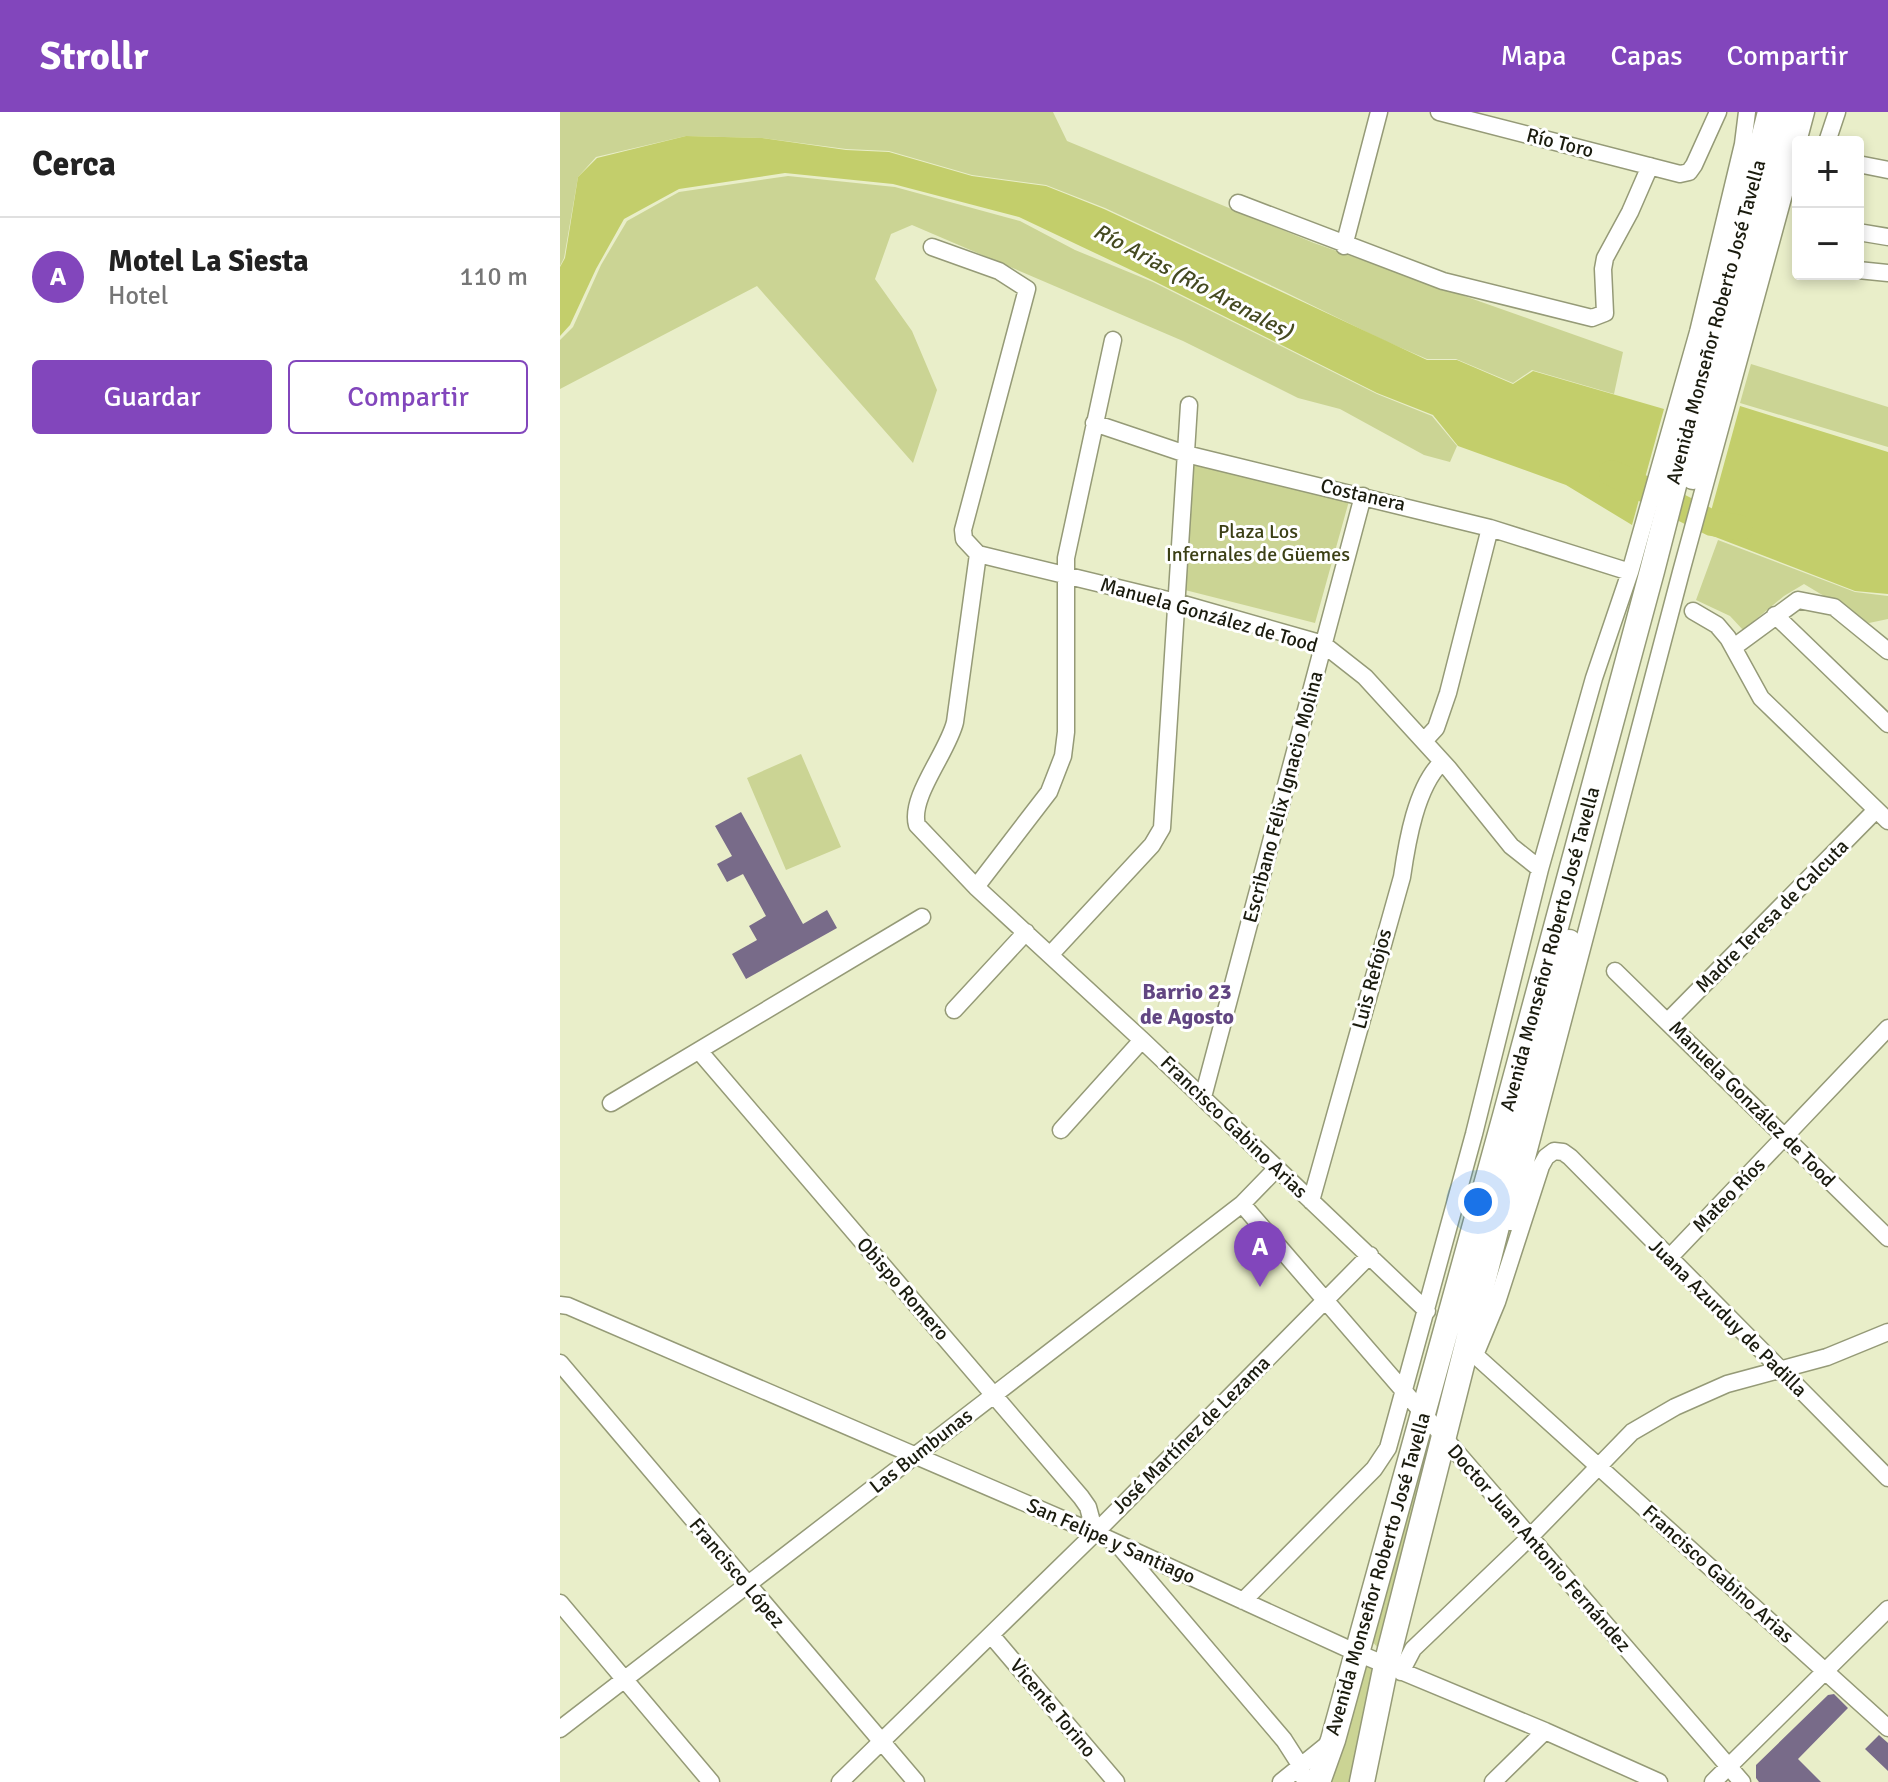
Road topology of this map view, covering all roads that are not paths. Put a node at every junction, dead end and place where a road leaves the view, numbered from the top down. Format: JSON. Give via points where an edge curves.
{"nodes":[{"id":1,"x":1379,"y":112,"type":"edge"},
{"id":2,"x":1439,"y":112,"type":"edge"},
{"id":3,"x":1718,"y":112,"type":"edge"},
{"id":4,"x":1747,"y":112,"type":"edge"},
{"id":5,"x":1770,"y":112,"type":"edge"},
{"id":6,"x":1788,"y":112,"type":"edge"},
{"id":7,"x":1806,"y":112,"type":"edge"},
{"id":8,"x":1837,"y":112,"type":"edge"},
{"id":9,"x":1800,"y":136,"type":"edge"},
{"id":10,"x":1829,"y":136,"type":"edge"},
{"id":11,"x":1792,"y":157,"type":"edge"},
{"id":12,"x":1864,"y":165,"type":"edge"},
{"id":13,"x":1650,"y":166,"type":"junction"},
{"id":14,"x":1888,"y":170,"type":"edge"},
{"id":15,"x":1238,"y":203,"type":"dead end"},
{"id":16,"x":1864,"y":233,"type":"edge"},
{"id":17,"x":1888,"y":237,"type":"edge"},
{"id":18,"x":1344,"y":246,"type":"junction"},
{"id":19,"x":932,"y":247,"type":"dead end"},
{"id":20,"x":1864,"y":271,"type":"edge"},
{"id":21,"x":1888,"y":273,"type":"edge"},
{"id":22,"x":1720,"y":339,"type":"junction"},
{"id":23,"x":1113,"y":340,"type":"dead end"},
{"id":24,"x":1189,"y":405,"type":"dead end"},
{"id":25,"x":1094,"y":423,"type":"junction"},
{"id":26,"x":1186,"y":454,"type":"junction"},
{"id":27,"x":1363,"y":496,"type":"junction"},
{"id":28,"x":1490,"y":528,"type":"junction"},
{"id":29,"x":978,"y":554,"type":"junction"},
{"id":30,"x":1658,"y":572,"type":"junction"},
{"id":31,"x":1066,"y":576,"type":"junction"},
{"id":32,"x":1176,"y":602,"type":"junction"},
{"id":33,"x":1693,"y":611,"type":"dead end"},
{"id":34,"x":1775,"y":615,"type":"junction"},
{"id":35,"x":1323,"y":644,"type":"junction"},
{"id":36,"x":1734,"y":647,"type":"junction"},
{"id":37,"x":1888,"y":651,"type":"edge"},
{"id":38,"x":1888,"y":724,"type":"edge"},
{"id":39,"x":1424,"y":741,"type":"junction"},
{"id":40,"x":1442,"y":762,"type":"junction"},
{"id":41,"x":1882,"y":816,"type":"edge"},
{"id":42,"x":1540,"y":869,"type":"junction"},
{"id":43,"x":976,"y":887,"type":"junction"},
{"id":44,"x":922,"y":917,"type":"dead end"},
{"id":45,"x":1026,"y":932,"type":"junction"},
{"id":46,"x":1050,"y":955,"type":"junction"},
{"id":47,"x":1615,"y":971,"type":"dead end"},
{"id":48,"x":954,"y":1010,"type":"dead end"},
{"id":49,"x":1668,"y":1021,"type":"junction"},
{"id":50,"x":1888,"y":1028,"type":"edge"},
{"id":51,"x":1142,"y":1040,"type":"junction"},
{"id":52,"x":700,"y":1052,"type":"junction"},
{"id":53,"x":1203,"y":1097,"type":"junction"},
{"id":54,"x":611,"y":1103,"type":"dead end"},
{"id":55,"x":1061,"y":1130,"type":"dead end"},
{"id":56,"x":1784,"y":1137,"type":"junction"},
{"id":57,"x":1277,"y":1168,"type":"junction"},
{"id":58,"x":1311,"y":1201,"type":"junction"},
{"id":59,"x":1242,"y":1204,"type":"junction"},
{"id":60,"x":1888,"y":1238,"type":"edge"},
{"id":61,"x":1370,"y":1255,"type":"junction"},
{"id":62,"x":1669,"y":1258,"type":"junction"},
{"id":63,"x":1326,"y":1298,"type":"junction"},
{"id":64,"x":560,"y":1305,"type":"edge"},
{"id":65,"x":1427,"y":1311,"type":"junction"},
{"id":66,"x":1888,"y":1332,"type":"edge"},
{"id":67,"x":1475,"y":1355,"type":"junction"},
{"id":68,"x":560,"y":1363,"type":"edge"},
{"id":69,"x":1779,"y":1371,"type":"junction"},
{"id":70,"x":1402,"y":1390,"type":"junction"},
{"id":71,"x":994,"y":1395,"type":"junction"},
{"id":72,"x":1423,"y":1414,"type":"junction"},
{"id":73,"x":1443,"y":1438,"type":"junction"},
{"id":74,"x":914,"y":1455,"type":"junction"},
{"id":75,"x":1599,"y":1466,"type":"junction"},
{"id":76,"x":1888,"y":1478,"type":"edge"},
{"id":77,"x":1095,"y":1533,"type":"junction"},
{"id":78,"x":1529,"y":1538,"type":"junction"},
{"id":79,"x":1117,"y":1542,"type":"junction"},
{"id":80,"x":747,"y":1586,"type":"junction"},
{"id":81,"x":1243,"y":1601,"type":"junction"},
{"id":82,"x":560,"y":1603,"type":"edge"},
{"id":83,"x":1888,"y":1609,"type":"edge"},
{"id":84,"x":991,"y":1635,"type":"junction"},
{"id":85,"x":1355,"y":1652,"type":"junction"},
{"id":86,"x":1394,"y":1668,"type":"junction"},
{"id":87,"x":1826,"y":1672,"type":"junction"},
{"id":88,"x":625,"y":1680,"type":"junction"},
{"id":89,"x":1888,"y":1728,"type":"edge"},
{"id":90,"x":560,"y":1729,"type":"edge"},
{"id":91,"x":1545,"y":1731,"type":"junction"},
{"id":92,"x":1333,"y":1740,"type":"junction"},
{"id":93,"x":882,"y":1742,"type":"junction"},
{"id":94,"x":1300,"y":1765,"type":"junction"},
{"id":95,"x":1729,"y":1766,"type":"junction"},
{"id":96,"x":711,"y":1782,"type":"edge"},
{"id":97,"x":840,"y":1782,"type":"edge"},
{"id":98,"x":916,"y":1782,"type":"edge"},
{"id":99,"x":1116,"y":1782,"type":"edge"},
{"id":100,"x":1281,"y":1782,"type":"edge"},
{"id":101,"x":1305,"y":1782,"type":"edge"},
{"id":102,"x":1318,"y":1782,"type":"edge"},
{"id":103,"x":1362,"y":1782,"type":"edge"},
{"id":104,"x":1493,"y":1782,"type":"edge"},
{"id":105,"x":1659,"y":1782,"type":"edge"},
{"id":106,"x":1713,"y":1782,"type":"edge"},
{"id":107,"x":1742,"y":1782,"type":"edge"}],
"edges":[{"from":1,"to":18,"type":"street"},
{"from":2,"to":13,"type":"street","name":"Río Toro"},
{"from":3,"to":13,"type":"street","name":"Río Toro","via":[[1689,172]]},
{"from":4,"to":22,"type":"street"},
{"from":5,"to":22,"type":"highway","name":"Avenida Monseñor Roberto José Tavella"},
{"from":6,"to":22,"type":"highway","name":"Avenida Monseñor Roberto José Tavella"},
{"from":7,"to":9,"type":"street"},
{"from":8,"to":10,"type":"street"},
{"from":11,"to":22,"type":"street"},
{"from":12,"to":14,"type":"street"},
{"from":13,"to":18,"type":"street","via":[[1605,258],[1607,307],[1599,317],[1473,291]]},
{"from":15,"to":18,"type":"street"},
{"from":16,"to":17,"type":"street"},
{"from":19,"to":29,"type":"street","via":[[999,271],[1027,289],[963,530]]},
{"from":20,"to":21,"type":"street"},
{"from":22,"to":30,"type":"highway","name":"Avenida Monseñor Roberto José Tavella"},
{"from":22,"to":30,"type":"street"},
{"from":23,"to":25,"type":"street"},
{"from":24,"to":26,"type":"street"},
{"from":25,"to":26,"type":"street","name":"Costanera"},
{"from":25,"to":31,"type":"street"},
{"from":26,"to":27,"type":"street","name":"Costanera"},
{"from":26,"to":32,"type":"street"},
{"from":27,"to":28,"type":"street","name":"Costanera"},
{"from":27,"to":35,"type":"street","name":"Escribano Félix Ignacio Molina"},
{"from":28,"to":30,"type":"street","name":"Costanera"},
{"from":28,"to":39,"type":"street","via":[[1448,693],[1436,728]]},
{"from":29,"to":31,"type":"street","name":"Manuela González de Tood"},
{"from":29,"to":43,"type":"street","name":"Francisco Gabino Arias","via":[[952,733],[916,805],[915,820]]},
{"from":30,"to":42,"type":"street","via":[[1594,678]]},
{"from":30,"to":67,"type":"street"},
{"from":30,"to":72,"type":"highway","name":"Avenida Monseñor Roberto José Tavella"},
{"from":30,"to":73,"type":"highway","name":"Avenida Monseñor Roberto José Tavella"},
{"from":31,"to":32,"type":"street","name":"Manuela González de Tood"},
{"from":31,"to":43,"type":"street","via":[[1063,756],[1049,792]]},
{"from":32,"to":35,"type":"street","name":"Manuela González de Tood"},
{"from":32,"to":46,"type":"street","via":[[1162,828]]},
{"from":33,"to":36,"type":"street","via":[[1717,625]]},
{"from":34,"to":36,"type":"street"},
{"from":34,"to":37,"type":"street","via":[[1798,600],[1834,607]]},
{"from":34,"to":38,"type":"street"},
{"from":35,"to":39,"type":"street","name":"Manuela González de Tood","via":[[1365,677]]},
{"from":35,"to":53,"type":"street","name":"Escribano Félix Ignacio Molina"},
{"from":36,"to":41,"type":"street","via":[[1761,698]]},
{"from":39,"to":40,"type":"street","name":"Manuela González de Tood"},
{"from":40,"to":42,"type":"street","name":"Manuela González de Tood","via":[[1511,846]]},
{"from":40,"to":58,"type":"street","name":"Luis Refojos","via":[[1431,772],[1407,841],[1402,877]]},
{"from":41,"to":49,"type":"street","name":"Madre Teresa de Calcuta"},
{"from":42,"to":65,"type":"street"},
{"from":43,"to":45,"type":"street","name":"Francisco Gabino Arias"},
{"from":44,"to":52,"type":"street"},
{"from":45,"to":46,"type":"street","name":"Francisco Gabino Arias"},
{"from":45,"to":48,"type":"street"},
{"from":46,"to":51,"type":"street","name":"Francisco Gabino Arias"},
{"from":47,"to":49,"type":"street","name":"Manuela González de Tood"},
{"from":49,"to":56,"type":"street","name":"Manuela González de Tood"},
{"from":50,"to":56,"type":"street","name":"Mateo Ríos"},
{"from":51,"to":53,"type":"street","name":"Francisco Gabino Arias"},
{"from":51,"to":55,"type":"street"},
{"from":52,"to":54,"type":"street"},
{"from":52,"to":71,"type":"street","name":"Obispo Romero"},
{"from":53,"to":57,"type":"street","name":"Francisco Gabino Arias"},
{"from":56,"to":60,"type":"street","name":"Manuela González de Tood"},
{"from":56,"to":62,"type":"street","name":"Mateo Ríos"},
{"from":57,"to":58,"type":"street","name":"Francisco Gabino Arias"},
{"from":57,"to":59,"type":"street","name":"Las Bumbunas"},
{"from":58,"to":61,"type":"street","name":"Francisco Gabino Arias"},
{"from":59,"to":63,"type":"street","name":"Doctor Juan Antonio Fernández"},
{"from":59,"to":71,"type":"street","name":"Las Bumbunas"},
{"from":61,"to":63,"type":"street","name":"José Martínez de Lezama"},
{"from":61,"to":65,"type":"street","name":"Francisco Gabino Arias"},
{"from":62,"to":67,"type":"street","name":"Juana Azurduy de Padilla","via":[[1570,1157],[1554,1151],[1541,1166]]},
{"from":62,"to":69,"type":"street","name":"Juana Azurduy de Padilla"},
{"from":63,"to":70,"type":"street","name":"Doctor Juan Antonio Fernández"},
{"from":63,"to":77,"type":"street","name":"José Martínez de Lezama"},
{"from":64,"to":74,"type":"street","name":"San Felipe y Santiago"},
{"from":65,"to":70,"type":"street"},
{"from":66,"to":69,"type":"street"},
{"from":67,"to":73,"type":"street"},
{"from":67,"to":75,"type":"street","name":"Francisco Gabino Arias"},
{"from":68,"to":80,"type":"street","name":"Francisco López"},
{"from":69,"to":75,"type":"street","via":[[1727,1384],[1675,1407],[1632,1432]]},
{"from":69,"to":76,"type":"street","name":"Juana Azurduy de Padilla"},
{"from":70,"to":72,"type":"street","name":"Doctor Juan Antonio Fernández"},
{"from":70,"to":81,"type":"street","via":[[1382,1460]]},
{"from":71,"to":74,"type":"street","name":"Las Bumbunas"},
{"from":71,"to":77,"type":"street","name":"Obispo Romero","via":[[1081,1497]]},
{"from":72,"to":73,"type":"street","name":"Doctor Juan Antonio Fernández"},
{"from":72,"to":85,"type":"highway","name":"Avenida Monseñor Roberto José Tavella"},
{"from":73,"to":78,"type":"street","name":"Doctor Juan Antonio Fernández"},
{"from":73,"to":86,"type":"highway","name":"Avenida Monseñor Roberto José Tavella"},
{"from":74,"to":77,"type":"street","name":"San Felipe y Santiago"},
{"from":74,"to":80,"type":"street","name":"Las Bumbunas"},
{"from":75,"to":78,"type":"street"},
{"from":75,"to":87,"type":"street","name":"Francisco Gabino Arias"},
{"from":77,"to":79,"type":"street","name":"San Felipe y Santiago"},
{"from":77,"to":84,"type":"street","name":"José Martínez de Lezama"},
{"from":78,"to":86,"type":"street"},
{"from":78,"to":95,"type":"street","name":"Doctor Juan Antonio Fernández"},
{"from":79,"to":81,"type":"street","name":"San Felipe y Santiago"},
{"from":79,"to":94,"type":"street"},
{"from":80,"to":88,"type":"street","name":"Las Bumbunas"},
{"from":80,"to":93,"type":"street","name":"Francisco López"},
{"from":81,"to":85,"type":"street","name":"San Felipe y Santiago"},
{"from":82,"to":88,"type":"street"},
{"from":83,"to":87,"type":"street"},
{"from":84,"to":93,"type":"street","name":"José Martínez de Lezama"},
{"from":84,"to":99,"type":"street","name":"Vicente Torino"},
{"from":85,"to":86,"type":"street","name":"San Felipe y Santiago"},
{"from":85,"to":92,"type":"highway","name":"Avenida Monseñor Roberto José Tavella"},
{"from":86,"to":91,"type":"street","name":"San Felipe y Santiago"},
{"from":86,"to":103,"type":"highway","name":"Avenida Monseñor Roberto José Tavella"},
{"from":87,"to":89,"type":"street","name":"Francisco Gabino Arias"},
{"from":87,"to":95,"type":"street"},
{"from":88,"to":90,"type":"street","name":"Las Bumbunas"},
{"from":88,"to":96,"type":"street"},
{"from":91,"to":104,"type":"street"},
{"from":91,"to":105,"type":"street","name":"San Felipe y Santiago"},
{"from":92,"to":94,"type":"street"},
{"from":92,"to":102,"type":"highway","name":"Avenida Monseñor Roberto José Tavella"},
{"from":93,"to":97,"type":"street","name":"José Martínez de Lezama"},
{"from":93,"to":98,"type":"street","name":"Francisco López"},
{"from":94,"to":100,"type":"street"},
{"from":94,"to":101,"type":"street"},
{"from":95,"to":106,"type":"street"},
{"from":95,"to":107,"type":"street","name":"Doctor Juan Antonio Fernández"}]}
